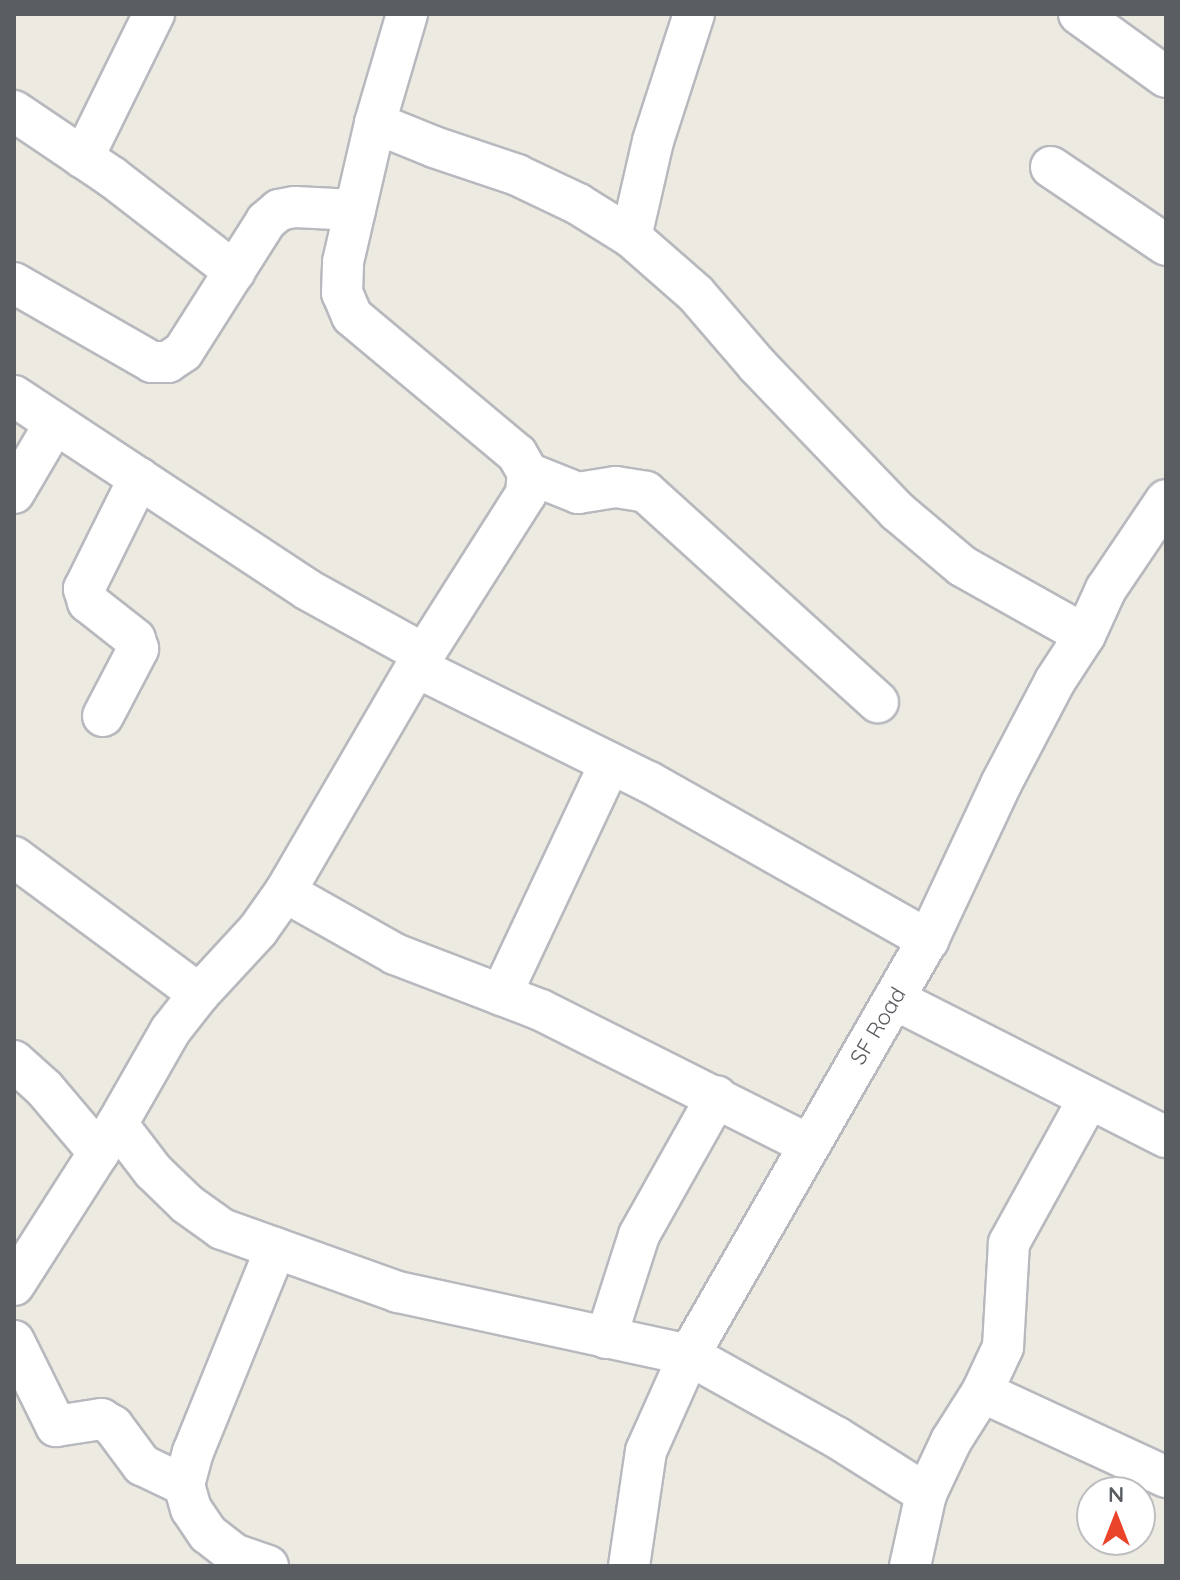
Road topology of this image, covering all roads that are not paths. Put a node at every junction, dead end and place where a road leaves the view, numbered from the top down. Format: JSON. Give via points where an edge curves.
{"nodes":[{"id":1,"x":154,"y":14,"type":"edge"},
{"id":2,"x":407,"y":14,"type":"edge"},
{"id":3,"x":694,"y":14,"type":"edge"},
{"id":4,"x":1079,"y":14,"type":"edge"},
{"id":5,"x":1166,"y":77,"type":"edge"},
{"id":6,"x":14,"y":111,"type":"edge"},
{"id":7,"x":375,"y":123,"type":"junction"},
{"id":8,"x":83,"y":158,"type":"junction"},
{"id":9,"x":1051,"y":167,"type":"dead end"},
{"id":10,"x":355,"y":210,"type":"junction"},
{"id":11,"x":631,"y":237,"type":"junction"},
{"id":12,"x":1166,"y":245,"type":"edge"},
{"id":13,"x":235,"y":272,"type":"junction"},
{"id":14,"x":14,"y":283,"type":"edge"},
{"id":15,"x":14,"y":396,"type":"edge"},
{"id":16,"x":55,"y":423,"type":"junction"},
{"id":17,"x":528,"y":473,"type":"junction"},
{"id":18,"x":139,"y":478,"type":"junction"},
{"id":19,"x":14,"y":493,"type":"edge"},
{"id":20,"x":1166,"y":500,"type":"edge"},
{"id":21,"x":1085,"y":635,"type":"junction"},
{"id":22,"x":420,"y":660,"type":"junction"},
{"id":23,"x":878,"y":702,"type":"dead end"},
{"id":24,"x":103,"y":716,"type":"dead end"},
{"id":25,"x":610,"y":763,"type":"junction"},
{"id":26,"x":14,"y":857,"type":"edge"},
{"id":27,"x":285,"y":892,"type":"junction"},
{"id":28,"x":928,"y":940,"type":"junction"},
{"id":29,"x":199,"y":994,"type":"junction"},
{"id":30,"x":501,"y":995,"type":"junction"},
{"id":31,"x":894,"y":999,"type":"junction"},
{"id":32,"x":14,"y":1061,"type":"edge"},
{"id":33,"x":717,"y":1096,"type":"junction"},
{"id":34,"x":1088,"y":1100,"type":"junction"},
{"id":35,"x":1166,"y":1137,"type":"edge"},
{"id":36,"x":108,"y":1138,"type":"junction"},
{"id":37,"x":807,"y":1144,"type":"junction"},
{"id":38,"x":276,"y":1248,"type":"junction"},
{"id":39,"x":17,"y":1273,"type":"edge"},
{"id":40,"x":606,"y":1338,"type":"junction"},
{"id":41,"x":14,"y":1341,"type":"edge"},
{"id":42,"x":689,"y":1355,"type":"junction"},
{"id":43,"x":982,"y":1392,"type":"junction"},
{"id":44,"x":1166,"y":1477,"type":"edge"},
{"id":45,"x":184,"y":1485,"type":"junction"},
{"id":46,"x":926,"y":1494,"type":"junction"},
{"id":47,"x":268,"y":1566,"type":"edge"},
{"id":48,"x":629,"y":1566,"type":"edge"},
{"id":49,"x":910,"y":1566,"type":"edge"}],
"edges":[{"from":1,"to":8,"type":"street"},
{"from":2,"to":7,"type":"street"},
{"from":3,"to":11,"type":"street","via":[[653,141]]},
{"from":4,"to":5,"type":"street"},
{"from":6,"to":8,"type":"street"},
{"from":7,"to":10,"type":"street"},
{"from":7,"to":11,"type":"street","via":[[517,175]]},
{"from":8,"to":13,"type":"street"},
{"from":9,"to":12,"type":"street"},
{"from":10,"to":13,"type":"street","via":[[279,210],[266,221]]},
{"from":10,"to":17,"type":"street","via":[[342,293],[352,316],[517,454]]},
{"from":11,"to":21,"type":"street","via":[[696,294],[897,511],[962,566]]},
{"from":13,"to":14,"type":"street","via":[[183,352],[168,362],[152,362]]},
{"from":15,"to":16,"type":"street"},
{"from":16,"to":18,"type":"street"},
{"from":16,"to":19,"type":"street"},
{"from":17,"to":22,"type":"street","via":[[526,494],[511,521]]},
{"from":17,"to":23,"type":"street","via":[[578,493],[616,487],[646,492]]},
{"from":18,"to":22,"type":"street"},
{"from":18,"to":24,"type":"street","via":[[84,589],[88,602],[135,639],[138,649]]},
{"from":20,"to":21,"type":"street","name":"SF Road","via":[[1106,589]]},
{"from":21,"to":28,"type":"street","name":"SF Road","via":[[1001,784]]},
{"from":22,"to":25,"type":"street"},
{"from":22,"to":27,"type":"street"},
{"from":25,"to":28,"type":"street"},
{"from":25,"to":30,"type":"street"},
{"from":26,"to":29,"type":"street"},
{"from":27,"to":29,"type":"street"},
{"from":27,"to":30,"type":"street","via":[[395,954]]},
{"from":28,"to":31,"type":"street","name":"SF Road"},
{"from":29,"to":36,"type":"street","via":[[170,1031]]},
{"from":30,"to":33,"type":"street"},
{"from":31,"to":34,"type":"street"},
{"from":31,"to":37,"type":"street","name":"SF Road"},
{"from":32,"to":36,"type":"street"},
{"from":33,"to":37,"type":"street"},
{"from":33,"to":40,"type":"street","via":[[639,1235]]},
{"from":34,"to":35,"type":"street"},
{"from":34,"to":43,"type":"street","via":[[1009,1243],[1003,1347]]},
{"from":36,"to":38,"type":"street","via":[[222,1229]]},
{"from":36,"to":39,"type":"street"},
{"from":37,"to":42,"type":"street","name":"SF Road"},
{"from":38,"to":40,"type":"street","via":[[398,1292]]},
{"from":38,"to":45,"type":"street"},
{"from":40,"to":42,"type":"street"},
{"from":41,"to":45,"type":"street","via":[[56,1426],[101,1419],[113,1426],[142,1465]]},
{"from":42,"to":46,"type":"street"},
{"from":42,"to":48,"type":"street","name":"SF Road","via":[[646,1451]]},
{"from":43,"to":44,"type":"street"},
{"from":43,"to":46,"type":"street"},
{"from":45,"to":47,"type":"street","via":[[191,1509],[208,1534],[234,1554]]},
{"from":46,"to":49,"type":"street"}]}
